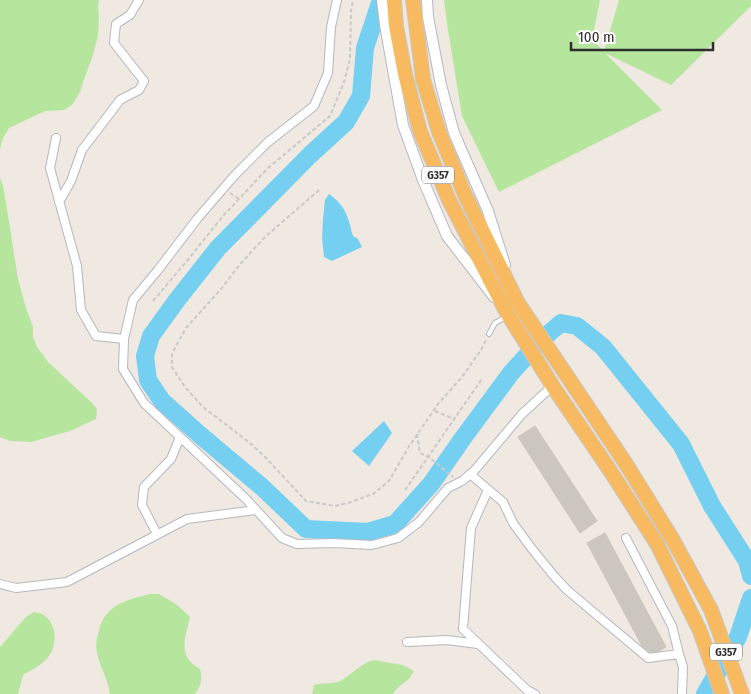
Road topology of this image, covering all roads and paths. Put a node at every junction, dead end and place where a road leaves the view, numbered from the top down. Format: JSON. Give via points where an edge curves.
{"nodes":[{"id":1,"x":139,"y":0,"type":"edge"},
{"id":2,"x":337,"y":0,"type":"edge"},
{"id":3,"x":353,"y":0,"type":"edge"},
{"id":4,"x":382,"y":0,"type":"edge"},
{"id":5,"x":394,"y":0,"type":"edge"},
{"id":6,"x":413,"y":0,"type":"edge"},
{"id":7,"x":427,"y":0,"type":"edge"},
{"id":8,"x":391,"y":26,"type":"junction"},
{"id":9,"x":56,"y":138,"type":"dead end"},
{"id":10,"x":319,"y":190,"type":"dead end"},
{"id":11,"x":59,"y":202,"type":"junction"},
{"id":12,"x":153,"y":301,"type":"dead end"},
{"id":13,"x":518,"y":304,"type":"junction"},
{"id":14,"x":507,"y":315,"type":"junction"},
{"id":15,"x":489,"y":334,"type":"joint"},
{"id":16,"x":124,"y":339,"type":"junction"},
{"id":17,"x":482,"y":379,"type":"dead end"},
{"id":18,"x":554,"y":388,"type":"junction"},
{"id":19,"x":434,"y":410,"type":"junction"},
{"id":20,"x":454,"y":419,"type":"junction"},
{"id":21,"x":417,"y":434,"type":"junction"},
{"id":22,"x":180,"y":437,"type":"junction"},
{"id":23,"x":429,"y":457,"type":"junction"},
{"id":24,"x":449,"y":473,"type":"dead end"},
{"id":25,"x":470,"y":474,"type":"junction"},
{"id":26,"x":406,"y":490,"type":"dead end"},
{"id":27,"x":488,"y":490,"type":"junction"},
{"id":28,"x":256,"y":510,"type":"junction"},
{"id":29,"x":157,"y":534,"type":"junction"},
{"id":30,"x":626,"y":538,"type":"dead end"},
{"id":31,"x":0,"y":584,"type":"edge"},
{"id":32,"x":407,"y":642,"type":"dead end"},
{"id":33,"x":478,"y":644,"type":"junction"},
{"id":34,"x":679,"y":654,"type":"junction"},
{"id":35,"x":535,"y":694,"type":"edge"},
{"id":36,"x":682,"y":694,"type":"edge"},
{"id":37,"x":722,"y":694,"type":"edge"},
{"id":38,"x":742,"y":694,"type":"edge"}],
"edges":[{"from":1,"to":11,"type":"street","via":[[130,14],[116,24],[114,43],[144,81],[139,90],[120,100],[82,150]]},
{"from":2,"to":16,"type":"street","via":[[328,73],[314,106],[268,142],[197,219],[133,300]]},
{"from":3,"to":12,"type":"path","via":[[350,59],[330,116],[267,169],[223,216]]},
{"from":4,"to":8,"type":"street"},
{"from":5,"to":8,"type":"highway","number":"G357"},
{"from":6,"to":13,"type":"highway","number":"G357","via":[[423,79],[439,132],[465,196]]},
{"from":7,"to":13,"type":"street","via":[[441,85],[454,133],[488,212]]},
{"from":8,"to":14,"type":"highway","number":"G357","via":[[420,130],[449,200]]},
{"from":9,"to":11,"type":"street","via":[[50,168]]},
{"from":10,"to":21,"type":"path","via":[[266,237],[186,328],[172,354],[172,367],[203,407],[265,457],[306,501],[336,506],[372,494],[388,481]]},
{"from":11,"to":16,"type":"street","via":[[77,266],[81,310],[96,336]]},
{"from":13,"to":38,"type":"highway","number":"G357","via":[[673,540],[711,610]]},
{"from":14,"to":15,"type":"lane","via":[[495,323]]},
{"from":14,"to":18,"type":"highway","number":"G357"},
{"from":15,"to":19,"type":"path","via":[[462,377]]},
{"from":16,"to":22,"type":"street","via":[[123,369],[144,403]]},
{"from":17,"to":20,"type":"path"},
{"from":18,"to":25,"type":"street","via":[[522,414]]},
{"from":18,"to":37,"type":"highway","number":"G357","via":[[657,544],[700,631]]},
{"from":19,"to":20,"type":"path"},
{"from":19,"to":21,"type":"path"},
{"from":20,"to":23,"type":"path"},
{"from":21,"to":23,"type":"path","via":[[420,453]]},
{"from":22,"to":28,"type":"street"},
{"from":22,"to":29,"type":"street","via":[[171,460],[144,487],[142,505]]},
{"from":23,"to":24,"type":"path"},
{"from":23,"to":26,"type":"path"},
{"from":25,"to":27,"type":"street"},
{"from":25,"to":28,"type":"street","via":[[448,488],[419,522],[398,538],[372,546],[297,544],[282,538]]},
{"from":27,"to":33,"type":"street","via":[[471,528],[463,629]]},
{"from":27,"to":34,"type":"street","via":[[503,502],[518,530],[567,590],[648,658]]},
{"from":28,"to":29,"type":"street","via":[[187,519]]},
{"from":29,"to":31,"type":"street","via":[[68,582],[16,588]]},
{"from":30,"to":34,"type":"street","via":[[672,626]]},
{"from":32,"to":33,"type":"street","via":[[447,640]]},
{"from":33,"to":35,"type":"street","via":[[526,690]]},
{"from":34,"to":36,"type":"street","via":[[683,667]]}]}
